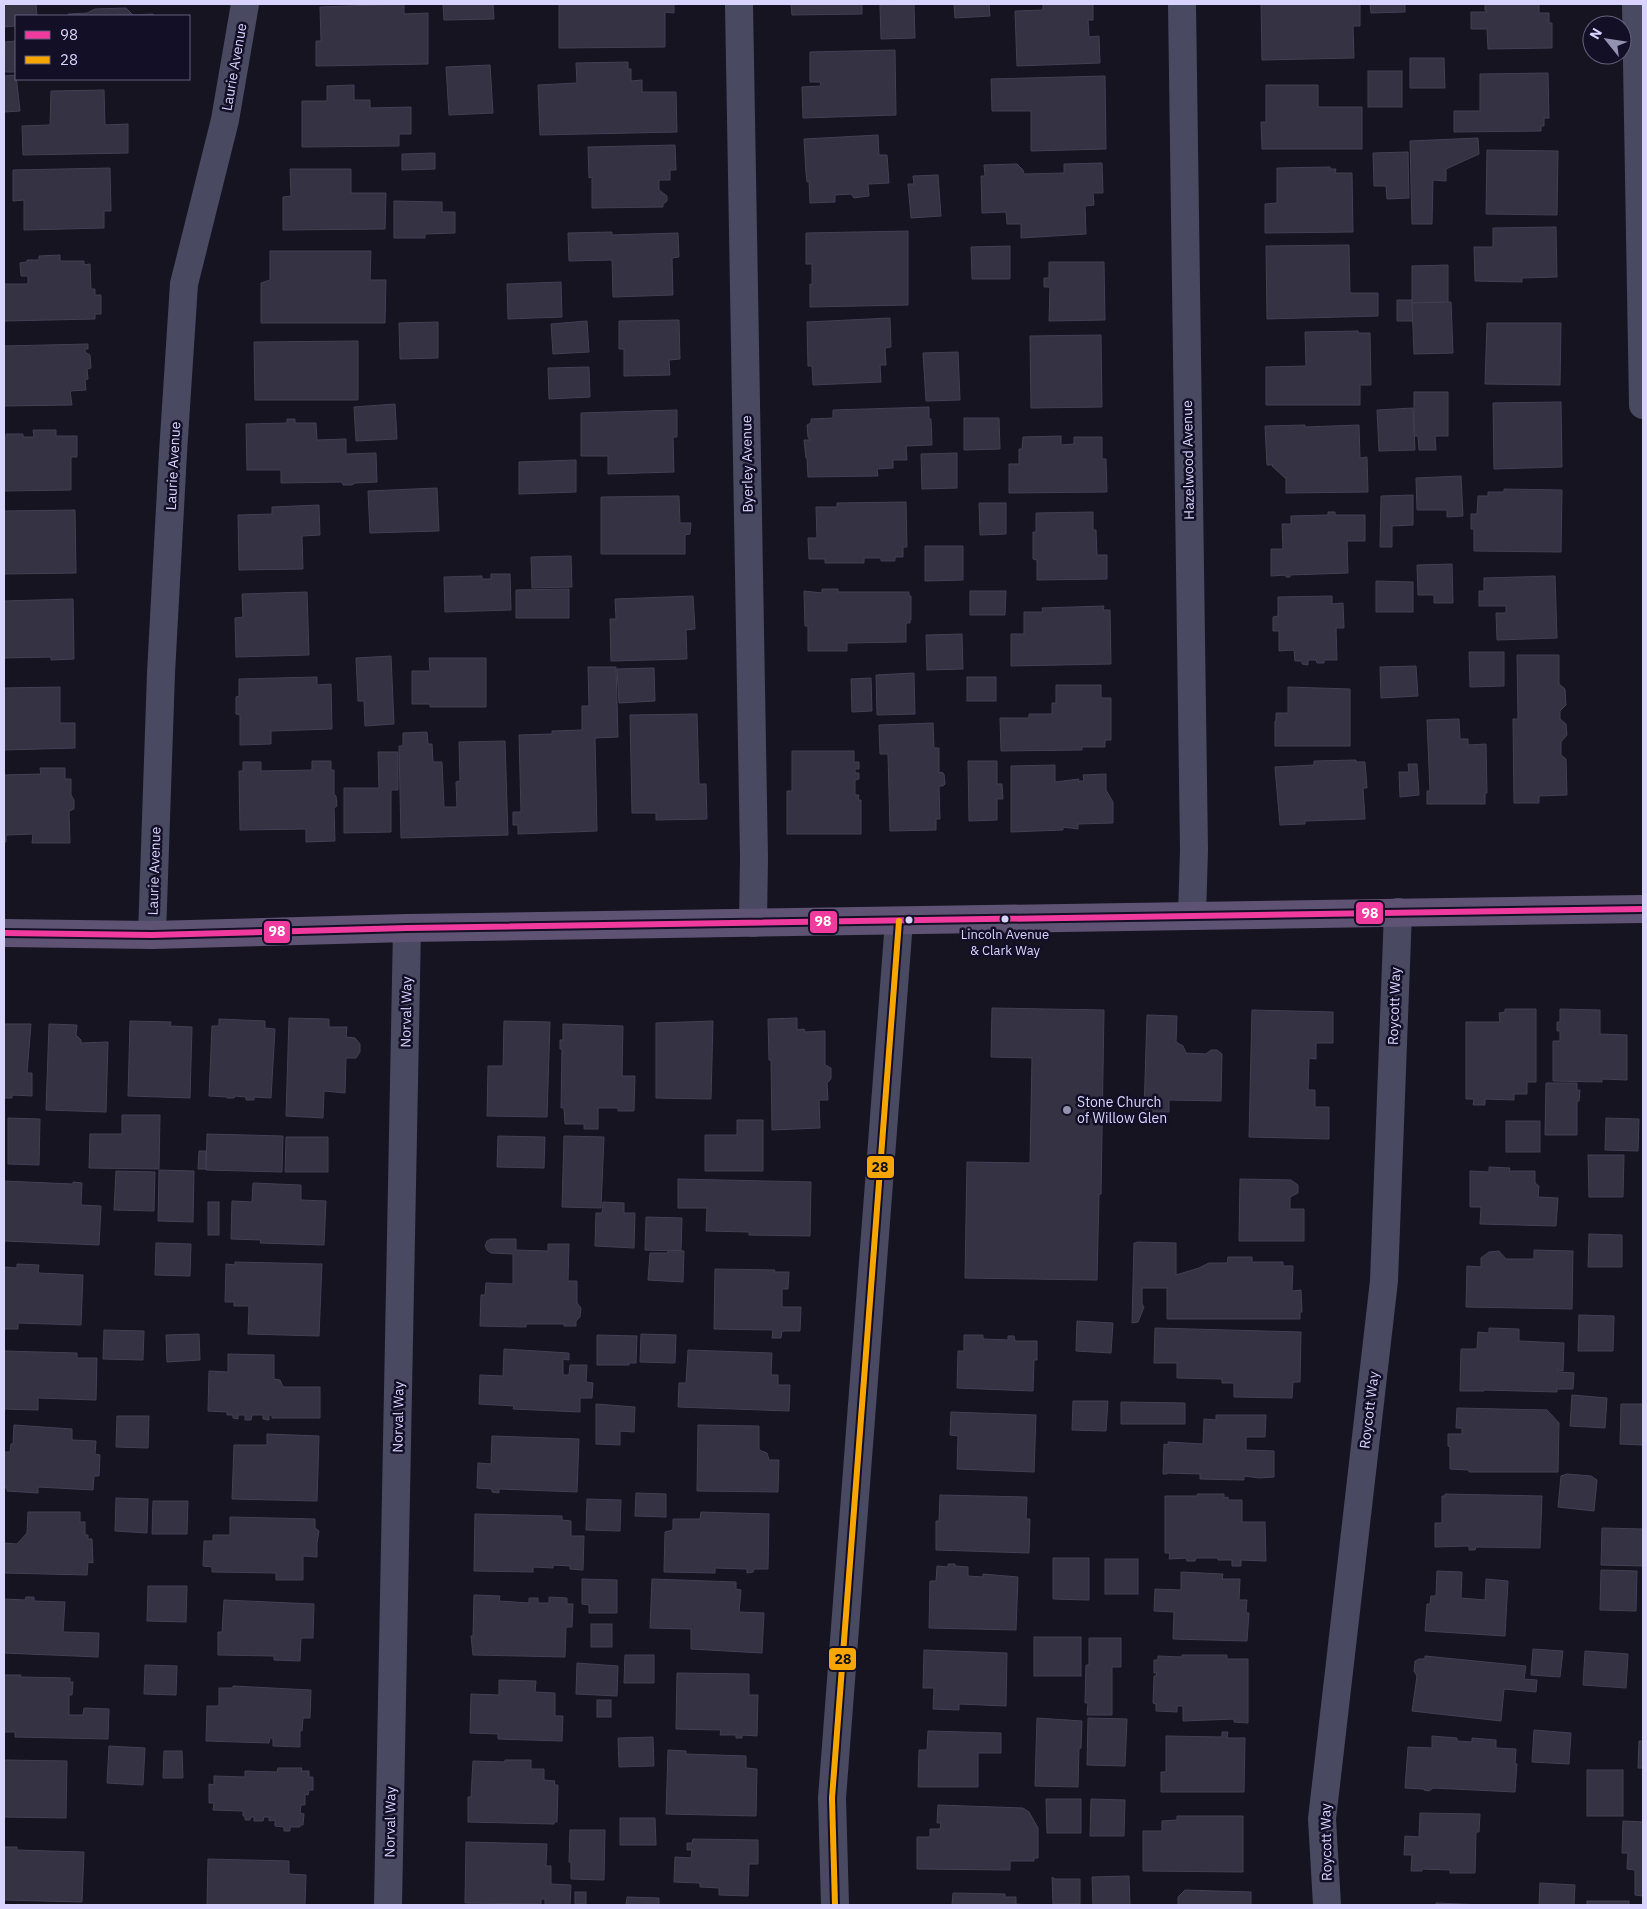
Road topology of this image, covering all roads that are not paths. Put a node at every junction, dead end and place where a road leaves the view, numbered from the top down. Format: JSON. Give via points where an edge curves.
{"nodes":[{"id":1,"x":245,"y":4,"type":"edge"},
{"id":2,"x":739,"y":4,"type":"edge"},
{"id":3,"x":1182,"y":4,"type":"edge"},
{"id":4,"x":1636,"y":4,"type":"edge"},
{"id":5,"x":1643,"y":405,"type":"edge"},
{"id":6,"x":1643,"y":909,"type":"edge"},
{"id":7,"x":1398,"y":912,"type":"junction"},
{"id":8,"x":1192,"y":916,"type":"junction"},
{"id":9,"x":899,"y":921,"type":"junction"},
{"id":10,"x":753,"y":923,"type":"junction"},
{"id":11,"x":407,"y":928,"type":"junction"},
{"id":12,"x":4,"y":932,"type":"edge"},
{"id":13,"x":152,"y":935,"type":"junction"},
{"id":14,"x":388,"y":1905,"type":"edge"},
{"id":15,"x":835,"y":1905,"type":"edge"},
{"id":16,"x":1327,"y":1905,"type":"edge"}],
"edges":[{"from":1,"to":13,"type":"street","name":"Laurie Avenue","via":[[225,120],[184,284],[161,673]]},
{"from":2,"to":10,"type":"street","name":"Byerley Avenue"},
{"from":3,"to":8,"type":"street","name":"Hazelwood Avenue","via":[[1194,850]]},
{"from":4,"to":5,"type":"street"},
{"from":6,"to":7,"type":"main road"},
{"from":7,"to":8,"type":"main road"},
{"from":7,"to":16,"type":"street","name":"Roycott Way","via":[[1384,1281],[1322,1819]]},
{"from":8,"to":9,"type":"main road"},
{"from":9,"to":10,"type":"main road"},
{"from":9,"to":15,"type":"street","via":[[832,1798]]},
{"from":10,"to":11,"type":"main road"},
{"from":11,"to":13,"type":"main road"},
{"from":11,"to":14,"type":"street","name":"Norval Way"},
{"from":12,"to":13,"type":"main road"}]}
